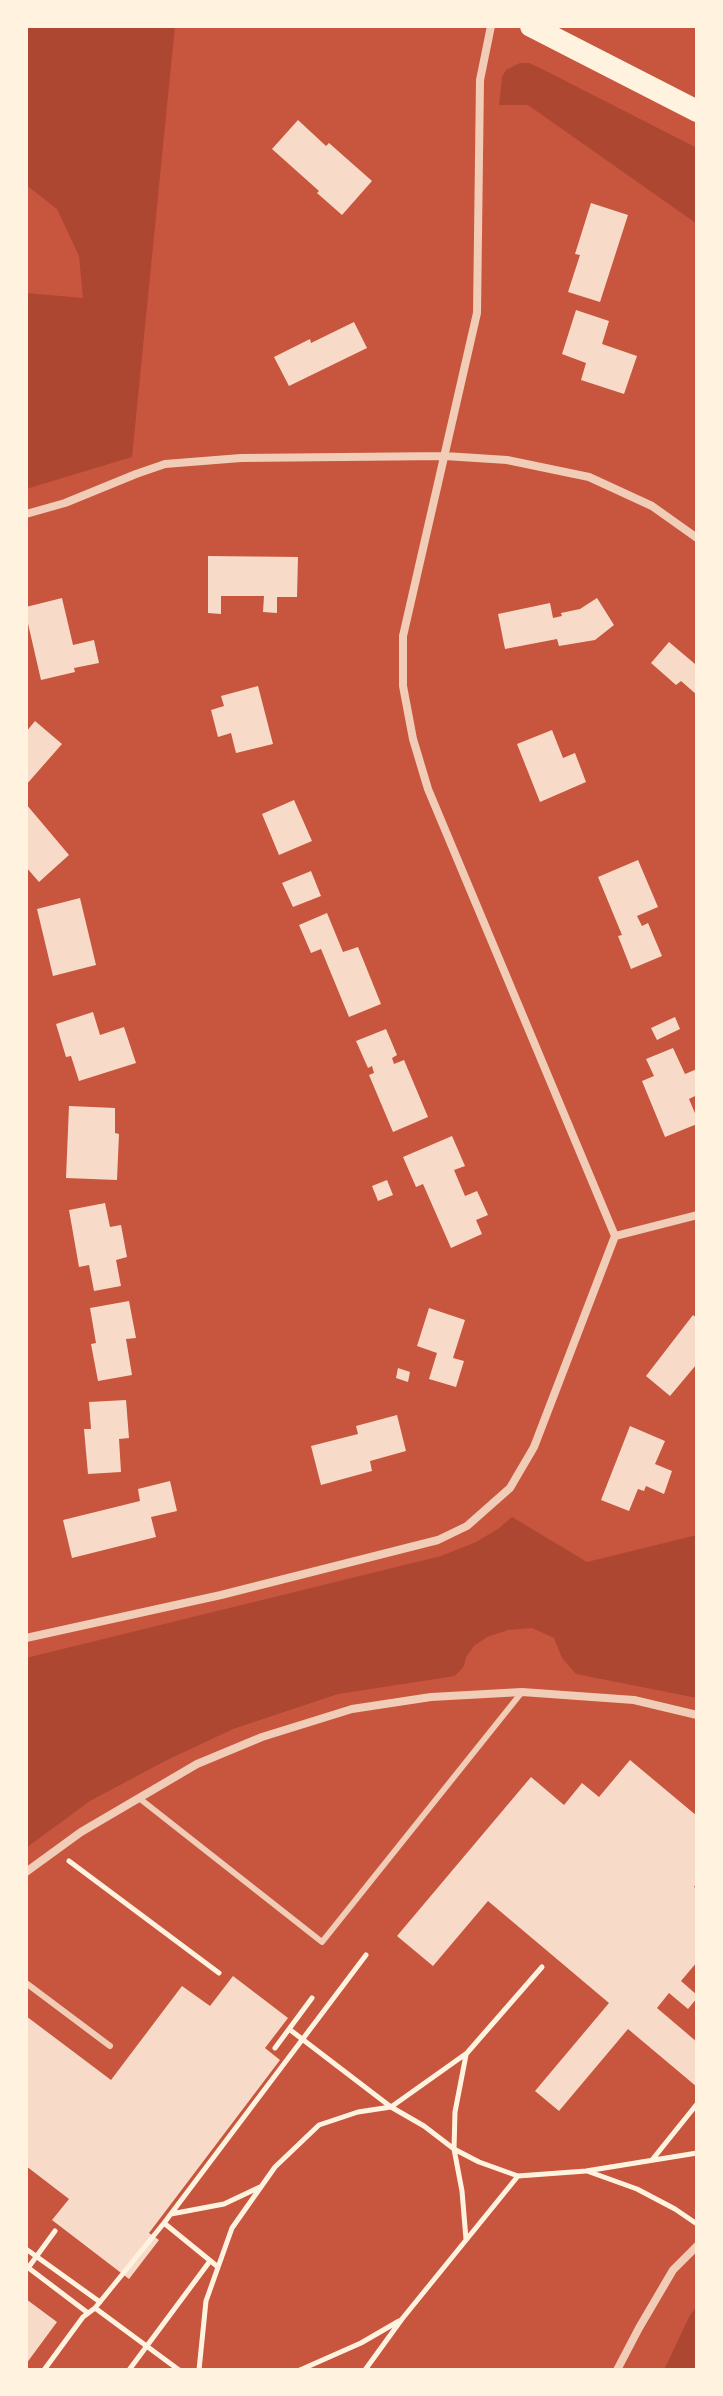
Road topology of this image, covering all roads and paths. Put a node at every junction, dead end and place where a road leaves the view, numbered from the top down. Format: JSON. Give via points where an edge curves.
{"nodes":[{"id":1,"x":491,"y":26,"type":"edge"},
{"id":2,"x":531,"y":26,"type":"edge"},
{"id":3,"x":697,"y":111,"type":"edge"},
{"id":4,"x":445,"y":456,"type":"junction"},
{"id":5,"x":26,"y":514,"type":"edge"},
{"id":6,"x":697,"y":538,"type":"edge"},
{"id":7,"x":697,"y":1215,"type":"edge"},
{"id":8,"x":615,"y":1236,"type":"junction"},
{"id":9,"x":26,"y":1638,"type":"edge"},
{"id":10,"x":522,"y":1692,"type":"junction"},
{"id":11,"x":697,"y":1715,"type":"edge"},
{"id":12,"x":139,"y":1798,"type":"junction"},
{"id":13,"x":56,"y":1851,"type":"junction"},
{"id":14,"x":26,"y":1872,"type":"edge"},
{"id":15,"x":366,"y":1955,"type":"dead end"},
{"id":16,"x":542,"y":1967,"type":"dead end"},
{"id":17,"x":219,"y":1973,"type":"dead end"},
{"id":18,"x":26,"y":1983,"type":"edge"},
{"id":19,"x":312,"y":1998,"type":"dead end"},
{"id":20,"x":289,"y":2029,"type":"junction"},
{"id":21,"x":302,"y":2039,"type":"junction"},
{"id":22,"x":110,"y":2046,"type":"dead end"},
{"id":23,"x":275,"y":2048,"type":"dead end"},
{"id":24,"x":467,"y":2053,"type":"junction"},
{"id":25,"x":697,"y":2104,"type":"edge"},
{"id":26,"x":391,"y":2107,"type":"junction"},
{"id":27,"x":454,"y":2149,"type":"junction"},
{"id":28,"x":697,"y":2153,"type":"edge"},
{"id":29,"x":652,"y":2160,"type":"junction"},
{"id":30,"x":586,"y":2171,"type":"junction"},
{"id":31,"x":518,"y":2176,"type":"junction"},
{"id":32,"x":261,"y":2186,"type":"junction"},
{"id":33,"x":171,"y":2214,"type":"junction"},
{"id":34,"x":164,"y":2223,"type":"junction"},
{"id":35,"x":697,"y":2224,"type":"edge"},
{"id":36,"x":55,"y":2231,"type":"dead end"},
{"id":37,"x":466,"y":2240,"type":"junction"},
{"id":38,"x":697,"y":2246,"type":"edge"},
{"id":39,"x":26,"y":2249,"type":"edge"},
{"id":40,"x":36,"y":2256,"type":"junction"},
{"id":41,"x":210,"y":2261,"type":"junction"},
{"id":42,"x":27,"y":2267,"type":"edge"},
{"id":43,"x":218,"y":2267,"type":"junction"},
{"id":44,"x":100,"y":2302,"type":"junction"},
{"id":45,"x":95,"y":2308,"type":"junction"},
{"id":46,"x":88,"y":2313,"type":"junction"},
{"id":47,"x":402,"y":2319,"type":"junction"},
{"id":48,"x":147,"y":2347,"type":"junction"},
{"id":49,"x":44,"y":2370,"type":"edge"},
{"id":50,"x":129,"y":2370,"type":"edge"},
{"id":51,"x":179,"y":2370,"type":"edge"},
{"id":52,"x":199,"y":2370,"type":"edge"},
{"id":53,"x":300,"y":2370,"type":"edge"},
{"id":54,"x":365,"y":2370,"type":"edge"},
{"id":55,"x":617,"y":2370,"type":"edge"}],
"edges":[{"from":1,"to":4,"type":"street","via":[[480,80],[477,313]]},
{"from":2,"to":3,"type":"highway"},
{"from":4,"to":5,"type":"street","via":[[165,464]]},
{"from":4,"to":6,"type":"street","via":[[507,460],[589,477],[652,506]]},
{"from":4,"to":8,"type":"street","via":[[403,636],[403,686],[413,739],[428,789]]},
{"from":7,"to":8,"type":"street"},
{"from":8,"to":9,"type":"street","via":[[534,1447],[510,1488],[467,1526],[438,1540]]},
{"from":10,"to":11,"type":"street","via":[[634,1700]]},
{"from":10,"to":12,"type":"street","via":[[431,1697],[352,1709],[197,1764]]},
{"from":10,"to":12,"type":"lane","via":[[322,1942]]},
{"from":12,"to":13,"type":"street"},
{"from":13,"to":14,"type":"street"},
{"from":13,"to":17,"type":"path"},
{"from":15,"to":21,"type":"path"},
{"from":16,"to":24,"type":"path"},
{"from":18,"to":22,"type":"lane"},
{"from":19,"to":20,"type":"path"},
{"from":20,"to":21,"type":"path"},
{"from":20,"to":23,"type":"path"},
{"from":21,"to":26,"type":"path"},
{"from":21,"to":33,"type":"path"},
{"from":24,"to":26,"type":"path"},
{"from":24,"to":27,"type":"path"},
{"from":25,"to":29,"type":"path"},
{"from":26,"to":27,"type":"path"},
{"from":26,"to":32,"type":"path","via":[[319,2125]]},
{"from":27,"to":31,"type":"path"},
{"from":27,"to":37,"type":"path"},
{"from":28,"to":29,"type":"path"},
{"from":29,"to":30,"type":"path"},
{"from":30,"to":31,"type":"path"},
{"from":30,"to":35,"type":"path","via":[[637,2189]]},
{"from":31,"to":37,"type":"path"},
{"from":32,"to":33,"type":"path","via":[[224,2204]]},
{"from":32,"to":43,"type":"path","via":[[232,2228]]},
{"from":33,"to":34,"type":"path"},
{"from":34,"to":41,"type":"path"},
{"from":34,"to":44,"type":"path"},
{"from":36,"to":40,"type":"path"},
{"from":37,"to":47,"type":"path"},
{"from":38,"to":55,"type":"street","via":[[673,2270]]},
{"from":39,"to":40,"type":"path"},
{"from":40,"to":42,"type":"path"},
{"from":40,"to":44,"type":"path"},
{"from":41,"to":43,"type":"path"},
{"from":41,"to":48,"type":"path"},
{"from":42,"to":46,"type":"path"},
{"from":43,"to":52,"type":"path","via":[[206,2301]]},
{"from":44,"to":45,"type":"path"},
{"from":45,"to":46,"type":"path"},
{"from":45,"to":48,"type":"path"},
{"from":46,"to":49,"type":"path"},
{"from":47,"to":53,"type":"path"},
{"from":47,"to":54,"type":"path"},
{"from":48,"to":50,"type":"path"},
{"from":48,"to":51,"type":"path"}]}
